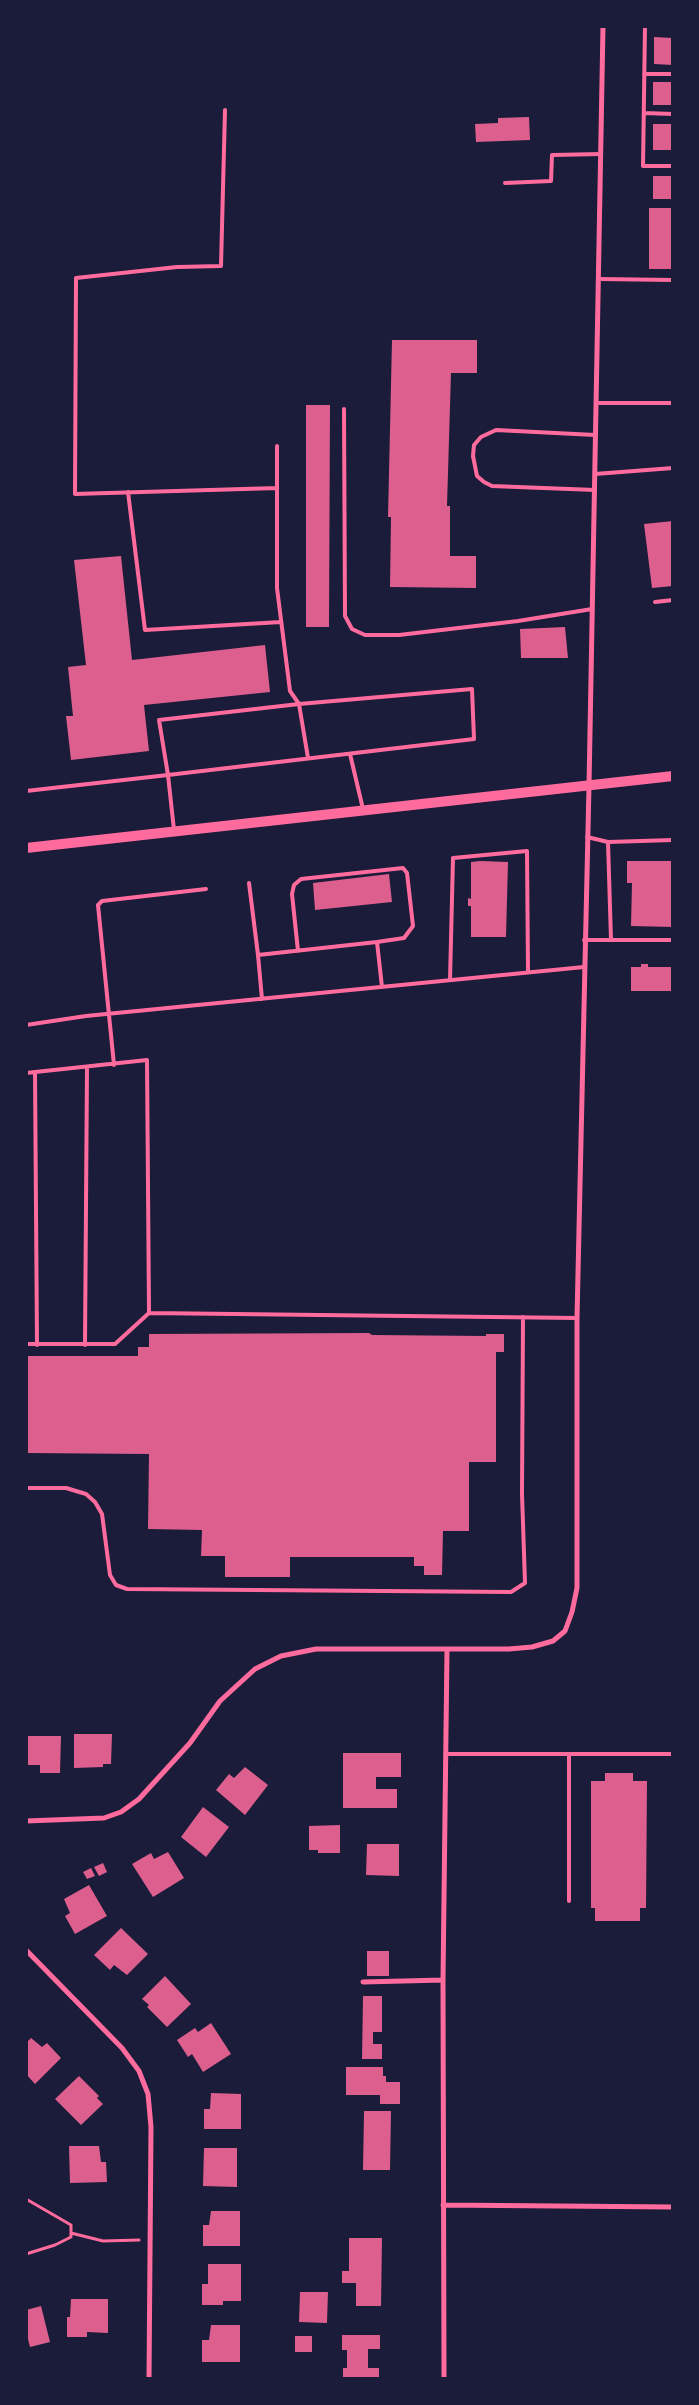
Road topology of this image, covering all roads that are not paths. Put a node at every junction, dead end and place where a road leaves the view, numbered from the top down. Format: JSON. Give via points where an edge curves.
{"nodes":[{"id":1,"x":603,"y":26,"type":"edge"},
{"id":2,"x":644,"y":26,"type":"edge"},
{"id":3,"x":644,"y":74,"type":"junction"},
{"id":4,"x":673,"y":74,"type":"edge"},
{"id":5,"x":225,"y":110,"type":"dead end"},
{"id":6,"x":644,"y":114,"type":"junction"},
{"id":7,"x":673,"y":114,"type":"edge"},
{"id":8,"x":600,"y":154,"type":"junction"},
{"id":9,"x":673,"y":166,"type":"edge"},
{"id":10,"x":505,"y":183,"type":"dead end"},
{"id":11,"x":598,"y":279,"type":"junction"},
{"id":12,"x":673,"y":280,"type":"edge"},
{"id":13,"x":596,"y":403,"type":"junction"},
{"id":14,"x":673,"y":403,"type":"edge"},
{"id":15,"x":344,"y":409,"type":"dead end"},
{"id":16,"x":595,"y":435,"type":"junction"},
{"id":17,"x":277,"y":446,"type":"dead end"},
{"id":18,"x":673,"y":468,"type":"edge"},
{"id":19,"x":595,"y":474,"type":"junction"},
{"id":20,"x":277,"y":488,"type":"junction"},
{"id":21,"x":595,"y":490,"type":"junction"},
{"id":22,"x":128,"y":492,"type":"junction"},
{"id":23,"x":673,"y":600,"type":"edge"},
{"id":24,"x":655,"y":602,"type":"dead end"},
{"id":25,"x":592,"y":609,"type":"junction"},
{"id":26,"x":281,"y":622,"type":"junction"},
{"id":27,"x":299,"y":704,"type":"junction"},
{"id":28,"x":350,"y":754,"type":"junction"},
{"id":29,"x":308,"y":758,"type":"junction"},
{"id":30,"x":168,"y":775,"type":"junction"},
{"id":31,"x":673,"y":776,"type":"edge"},
{"id":32,"x":589,"y":786,"type":"junction"},
{"id":33,"x":26,"y":791,"type":"edge"},
{"id":34,"x":363,"y":811,"type":"junction"},
{"id":35,"x":175,"y":832,"type":"junction"},
{"id":36,"x":587,"y":837,"type":"junction"},
{"id":37,"x":673,"y":840,"type":"edge"},
{"id":38,"x":608,"y":842,"type":"junction"},
{"id":39,"x":26,"y":848,"type":"edge"},
{"id":40,"x":249,"y":883,"type":"dead end"},
{"id":41,"x":206,"y":889,"type":"dead end"},
{"id":42,"x":584,"y":940,"type":"junction"},
{"id":43,"x":611,"y":940,"type":"junction"},
{"id":44,"x":673,"y":940,"type":"edge"},
{"id":45,"x":377,"y":942,"type":"junction"},
{"id":46,"x":298,"y":950,"type":"junction"},
{"id":47,"x":258,"y":955,"type":"junction"},
{"id":48,"x":584,"y":967,"type":"junction"},
{"id":49,"x":528,"y":972,"type":"junction"},
{"id":50,"x":450,"y":980,"type":"junction"},
{"id":51,"x":382,"y":987,"type":"junction"},
{"id":52,"x":262,"y":998,"type":"junction"},
{"id":53,"x":109,"y":1014,"type":"junction"},
{"id":54,"x":26,"y":1024,"type":"edge"},
{"id":55,"x":114,"y":1065,"type":"junction"},
{"id":56,"x":87,"y":1067,"type":"junction"},
{"id":57,"x":35,"y":1072,"type":"junction"},
{"id":58,"x":26,"y":1073,"type":"edge"},
{"id":59,"x":148,"y":1313,"type":"junction"},
{"id":60,"x":523,"y":1318,"type":"junction"},
{"id":61,"x":577,"y":1318,"type":"junction"},
{"id":62,"x":26,"y":1344,"type":"edge"},
{"id":63,"x":37,"y":1344,"type":"junction"},
{"id":64,"x":85,"y":1345,"type":"junction"},
{"id":65,"x":26,"y":1488,"type":"edge"},
{"id":66,"x":446,"y":1649,"type":"junction"},
{"id":67,"x":446,"y":1754,"type":"junction"},
{"id":68,"x":570,"y":1754,"type":"junction"},
{"id":69,"x":673,"y":1754,"type":"edge"},
{"id":70,"x":26,"y":1821,"type":"edge"},
{"id":71,"x":569,"y":1901,"type":"dead end"},
{"id":72,"x":26,"y":1950,"type":"edge"},
{"id":73,"x":443,"y":1980,"type":"junction"},
{"id":74,"x":363,"y":1982,"type":"dead end"},
{"id":75,"x":443,"y":2205,"type":"junction"},
{"id":76,"x":673,"y":2207,"type":"edge"},
{"id":77,"x":149,"y":2379,"type":"edge"},
{"id":78,"x":444,"y":2379,"type":"edge"}],
"edges":[{"from":1,"to":8,"type":"street"},
{"from":2,"to":3,"type":"lane"},
{"from":3,"to":4,"type":"lane"},
{"from":3,"to":6,"type":"lane"},
{"from":5,"to":22,"type":"lane","via":[[221,266],[177,267],[76,278],[75,494]]},
{"from":6,"to":7,"type":"lane"},
{"from":6,"to":9,"type":"lane","via":[[643,166]]},
{"from":8,"to":10,"type":"lane","via":[[552,155],[551,180]]},
{"from":8,"to":11,"type":"street"},
{"from":11,"to":12,"type":"lane"},
{"from":11,"to":13,"type":"street"},
{"from":13,"to":14,"type":"lane"},
{"from":13,"to":16,"type":"street"},
{"from":15,"to":25,"type":"lane","via":[[345,616],[352,629],[365,635],[399,635]]},
{"from":16,"to":19,"type":"street"},
{"from":16,"to":21,"type":"lane","via":[[496,430],[481,436],[474,445],[473,456],[477,476],[492,486]]},
{"from":17,"to":20,"type":"lane"},
{"from":18,"to":19,"type":"lane"},
{"from":19,"to":21,"type":"street"},
{"from":20,"to":22,"type":"lane"},
{"from":20,"to":26,"type":"lane","via":[[277,588]]},
{"from":21,"to":25,"type":"street"},
{"from":22,"to":26,"type":"lane","via":[[145,630]]},
{"from":23,"to":24,"type":"lane"},
{"from":25,"to":32,"type":"street"},
{"from":26,"to":27,"type":"lane","via":[[290,691]]},
{"from":27,"to":28,"type":"lane","via":[[472,689],[474,739]]},
{"from":27,"to":29,"type":"lane"},
{"from":27,"to":30,"type":"lane","via":[[158,720]]},
{"from":28,"to":29,"type":"lane"},
{"from":28,"to":34,"type":"lane"},
{"from":29,"to":30,"type":"lane"},
{"from":30,"to":33,"type":"lane"},
{"from":30,"to":35,"type":"lane"},
{"from":31,"to":32,"type":"main road"},
{"from":32,"to":34,"type":"main road"},
{"from":32,"to":36,"type":"street"},
{"from":34,"to":35,"type":"main road"},
{"from":35,"to":39,"type":"main road"},
{"from":36,"to":38,"type":"lane"},
{"from":36,"to":42,"type":"street"},
{"from":37,"to":38,"type":"lane"},
{"from":38,"to":43,"type":"lane"},
{"from":40,"to":47,"type":"lane"},
{"from":41,"to":53,"type":"lane","via":[[102,901],[98,905]]},
{"from":42,"to":43,"type":"lane"},
{"from":42,"to":48,"type":"street"},
{"from":43,"to":44,"type":"lane"},
{"from":45,"to":46,"type":"lane"},
{"from":45,"to":46,"type":"lane","via":[[404,938],[413,926],[407,873],[403,868],[301,879],[294,885],[292,894]]},
{"from":45,"to":51,"type":"lane"},
{"from":46,"to":47,"type":"lane"},
{"from":47,"to":52,"type":"lane"},
{"from":48,"to":49,"type":"lane"},
{"from":48,"to":61,"type":"street"},
{"from":49,"to":50,"type":"lane"},
{"from":49,"to":50,"type":"lane","via":[[527,851],[453,858]]},
{"from":50,"to":51,"type":"lane"},
{"from":51,"to":52,"type":"lane"},
{"from":52,"to":53,"type":"lane"},
{"from":53,"to":54,"type":"lane"},
{"from":53,"to":55,"type":"lane"},
{"from":55,"to":56,"type":"lane"},
{"from":55,"to":59,"type":"lane","via":[[147,1060]]},
{"from":56,"to":57,"type":"lane"},
{"from":56,"to":64,"type":"lane"},
{"from":57,"to":58,"type":"lane"},
{"from":57,"to":63,"type":"lane"},
{"from":59,"to":60,"type":"lane"},
{"from":59,"to":64,"type":"lane","via":[[115,1344]]},
{"from":60,"to":61,"type":"lane"},
{"from":60,"to":65,"type":"lane","via":[[525,1584],[511,1592],[127,1589],[116,1585],[110,1575],[102,1514],[95,1502],[86,1494],[66,1488]]},
{"from":61,"to":66,"type":"street","via":[[577,1588],[565,1632],[553,1641],[532,1647]]},
{"from":62,"to":63,"type":"lane"},
{"from":63,"to":64,"type":"lane"},
{"from":66,"to":67,"type":"street"},
{"from":66,"to":70,"type":"street","via":[[316,1649],[281,1656],[255,1669],[220,1700],[190,1743],[139,1799],[121,1812],[104,1818]]},
{"from":67,"to":68,"type":"lane"},
{"from":67,"to":73,"type":"street"},
{"from":68,"to":69,"type":"lane"},
{"from":68,"to":71,"type":"lane"},
{"from":72,"to":77,"type":"street","via":[[122,2048],[139,2071],[148,2094],[151,2127]]},
{"from":73,"to":74,"type":"street"},
{"from":73,"to":75,"type":"street"},
{"from":75,"to":76,"type":"street"},
{"from":75,"to":78,"type":"street"}]}
